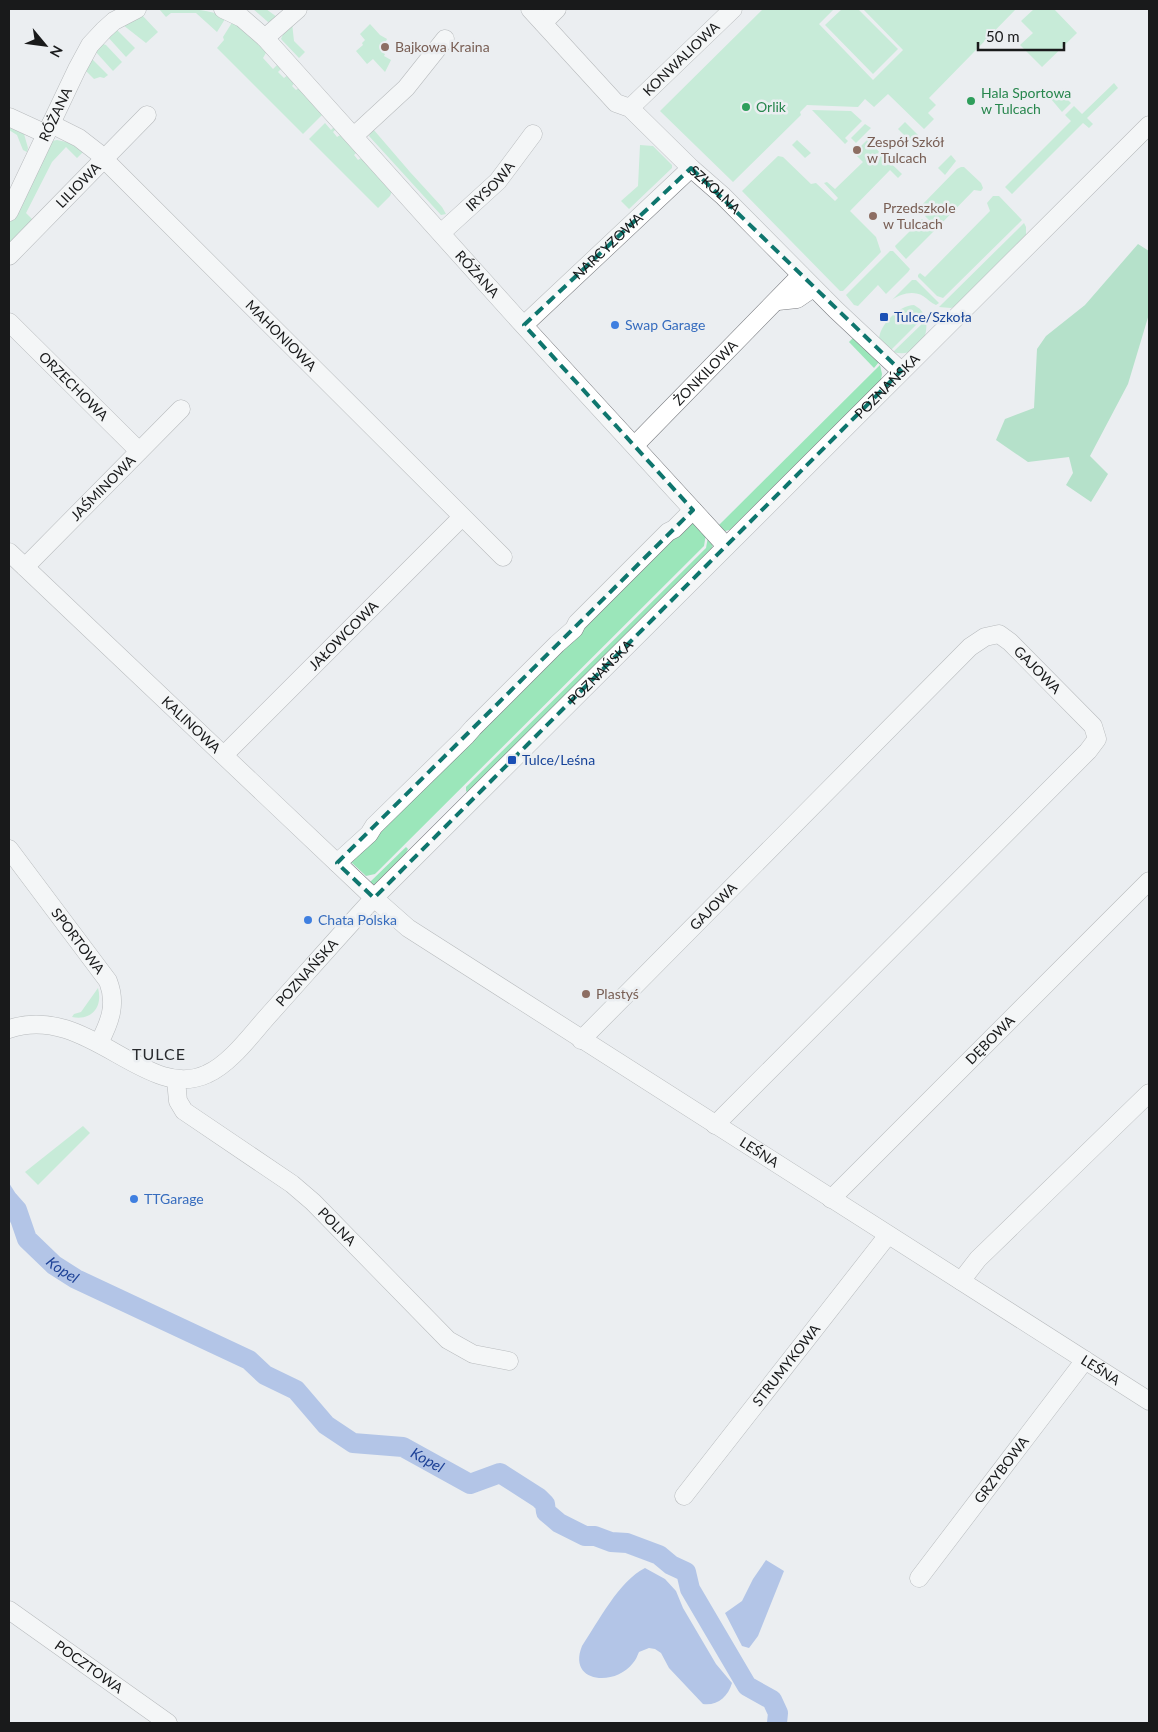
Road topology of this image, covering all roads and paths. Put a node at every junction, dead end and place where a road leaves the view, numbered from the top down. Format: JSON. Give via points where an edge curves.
{"nodes":[{"id":1,"x":137,"y":9,"type":"edge"},
{"id":2,"x":223,"y":9,"type":"edge"},
{"id":3,"x":298,"y":9,"type":"edge"},
{"id":4,"x":530,"y":9,"type":"edge"},
{"id":5,"x":557,"y":9,"type":"edge"},
{"id":6,"x":733,"y":9,"type":"edge"},
{"id":7,"x":543,"y":23,"type":"junction"},
{"id":8,"x":265,"y":38,"type":"junction"},
{"id":9,"x":445,"y":39,"type":"dead end"},
{"id":10,"x":630,"y":108,"type":"junction"},
{"id":11,"x":147,"y":115,"type":"dead end"},
{"id":12,"x":9,"y":117,"type":"edge"},
{"id":13,"x":1149,"y":125,"type":"edge"},
{"id":14,"x":49,"y":129,"type":"junction"},
{"id":15,"x":533,"y":134,"type":"dead end"},
{"id":16,"x":354,"y":136,"type":"junction"},
{"id":17,"x":104,"y":158,"type":"junction"},
{"id":18,"x":691,"y":168,"type":"junction"},
{"id":19,"x":9,"y":212,"type":"edge"},
{"id":20,"x":441,"y":233,"type":"junction"},
{"id":21,"x":9,"y":256,"type":"edge"},
{"id":22,"x":807,"y":282,"type":"junction"},
{"id":23,"x":9,"y":322,"type":"edge"},
{"id":24,"x":524,"y":325,"type":"junction"},
{"id":25,"x":900,"y":372,"type":"junction"},
{"id":26,"x":181,"y":409,"type":"dead end"},
{"id":27,"x":634,"y":445,"type":"junction"},
{"id":28,"x":139,"y":451,"type":"junction"},
{"id":29,"x":693,"y":510,"type":"junction"},
{"id":30,"x":462,"y":517,"type":"junction"},
{"id":31,"x":726,"y":546,"type":"junction"},
{"id":32,"x":9,"y":552,"type":"edge"},
{"id":33,"x":503,"y":557,"type":"dead end"},
{"id":34,"x":25,"y":567,"type":"junction"},
{"id":35,"x":224,"y":755,"type":"junction"},
{"id":36,"x":9,"y":849,"type":"edge"},
{"id":37,"x":337,"y":863,"type":"junction"},
{"id":38,"x":1149,"y":880,"type":"edge"},
{"id":39,"x":374,"y":898,"type":"junction"},
{"id":40,"x":9,"y":1030,"type":"edge"},
{"id":41,"x":581,"y":1040,"type":"junction"},
{"id":42,"x":99,"y":1043,"type":"junction"},
{"id":43,"x":176,"y":1080,"type":"junction"},
{"id":44,"x":1149,"y":1093,"type":"edge"},
{"id":45,"x":715,"y":1125,"type":"junction"},
{"id":46,"x":831,"y":1199,"type":"junction"},
{"id":47,"x":888,"y":1235,"type":"junction"},
{"id":48,"x":961,"y":1281,"type":"junction"},
{"id":49,"x":1085,"y":1360,"type":"junction"},
{"id":50,"x":509,"y":1361,"type":"dead end"},
{"id":51,"x":1149,"y":1401,"type":"edge"},
{"id":52,"x":684,"y":1496,"type":"dead end"},
{"id":53,"x":919,"y":1578,"type":"dead end"},
{"id":54,"x":9,"y":1610,"type":"edge"},
{"id":55,"x":168,"y":1723,"type":"edge"}],
"edges":[{"from":1,"to":14,"type":"street","name":"RÓŻANA","via":[[114,21],[90,45]]},
{"from":2,"to":8,"type":"street","name":"RÓŻANA","via":[[242,18]]},
{"from":3,"to":8,"type":"street"},
{"from":4,"to":7,"type":"street","name":"SZKOLNA"},
{"from":5,"to":7,"type":"street"},
{"from":6,"to":10,"type":"street","name":"KONWALIOWA"},
{"from":7,"to":10,"type":"street","name":"SZKOLNA","via":[[616,103]]},
{"from":8,"to":16,"type":"street","name":"RÓŻANA"},
{"from":9,"to":16,"type":"street","via":[[406,88]]},
{"from":10,"to":18,"type":"street","name":"SZKOLNA"},
{"from":11,"to":17,"type":"street","name":"LILIOWA"},
{"from":12,"to":14,"type":"street","name":"MAHONIOWA"},
{"from":13,"to":25,"type":"street","name":"POZNAŃSKA"},
{"from":14,"to":17,"type":"street","name":"MAHONIOWA","via":[[84,141]]},
{"from":14,"to":19,"type":"street","name":"RÓŻANA"},
{"from":15,"to":20,"type":"street","name":"IRYSOWA","via":[[498,181]]},
{"from":16,"to":20,"type":"street","name":"RÓŻANA"},
{"from":17,"to":21,"type":"street","name":"LILIOWA"},
{"from":17,"to":30,"type":"street","name":"MAHONIOWA"},
{"from":18,"to":22,"type":"street","name":"SZKOLNA"},
{"from":18,"to":24,"type":"street","name":"NARCYZOWA"},
{"from":20,"to":24,"type":"street","name":"RÓŻANA"},
{"from":22,"to":25,"type":"street","name":"SZKOLNA"},
{"from":22,"to":27,"type":"street","name":"ŻONKILOWA","via":[[797,299],[778,300]]},
{"from":23,"to":28,"type":"street","name":"ORZECHOWA"},
{"from":24,"to":27,"type":"street","name":"RÓŻANA"},
{"from":25,"to":31,"type":"street","name":"POZNAŃSKA"},
{"from":26,"to":28,"type":"street","name":"JAŚMINOWA"},
{"from":27,"to":29,"type":"street","name":"RÓŻANA"},
{"from":28,"to":34,"type":"street","name":"JAŚMINOWA"},
{"from":29,"to":31,"type":"street","name":"RÓŻANA"},
{"from":29,"to":37,"type":"street"},
{"from":30,"to":33,"type":"street","name":"MAHONIOWA"},
{"from":30,"to":35,"type":"street","name":"JAŁOWCOWA"},
{"from":31,"to":39,"type":"street","name":"POZNAŃSKA"},
{"from":32,"to":34,"type":"street","name":"KALINOWA"},
{"from":34,"to":35,"type":"street","name":"KALINOWA"},
{"from":35,"to":37,"type":"street","name":"KALINOWA"},
{"from":36,"to":42,"type":"street","name":"SPORTOWA","via":[[108,981],[113,1006]]},
{"from":37,"to":39,"type":"street","name":"KALINOWA"},
{"from":38,"to":46,"type":"street","name":"DĘBOWA"},
{"from":39,"to":41,"type":"street","name":"LEŚNA","via":[[408,928]]},
{"from":39,"to":43,"type":"street","name":"POZNAŃSKA","via":[[226,1061],[207,1074]]},
{"from":40,"to":42,"type":"street","name":"POZNAŃSKA","via":[[48,1025]]},
{"from":41,"to":45,"type":"street","name":"LEŚNA"},
{"from":41,"to":45,"type":"street","name":"GAJOWA","via":[[970,647],[985,637],[999,634],[1093,726],[1097,739]]},
{"from":42,"to":43,"type":"street","name":"POZNAŃSKA","via":[[152,1072]]},
{"from":43,"to":50,"type":"street","name":"POLNA","via":[[178,1101],[184,1111],[292,1184],[313,1202],[448,1340],[473,1354]]},
{"from":44,"to":48,"type":"street","via":[[978,1259]]},
{"from":45,"to":46,"type":"street","name":"LEŚNA"},
{"from":46,"to":47,"type":"street","name":"LEŚNA"},
{"from":47,"to":48,"type":"street","name":"LEŚNA"},
{"from":47,"to":52,"type":"street","name":"STRUMYKOWA"},
{"from":48,"to":49,"type":"street","name":"LEŚNA"},
{"from":49,"to":51,"type":"street","name":"LEŚNA"},
{"from":49,"to":53,"type":"street","name":"GRZYBOWA"},
{"from":54,"to":55,"type":"street","name":"POCZTOWA"}]}
